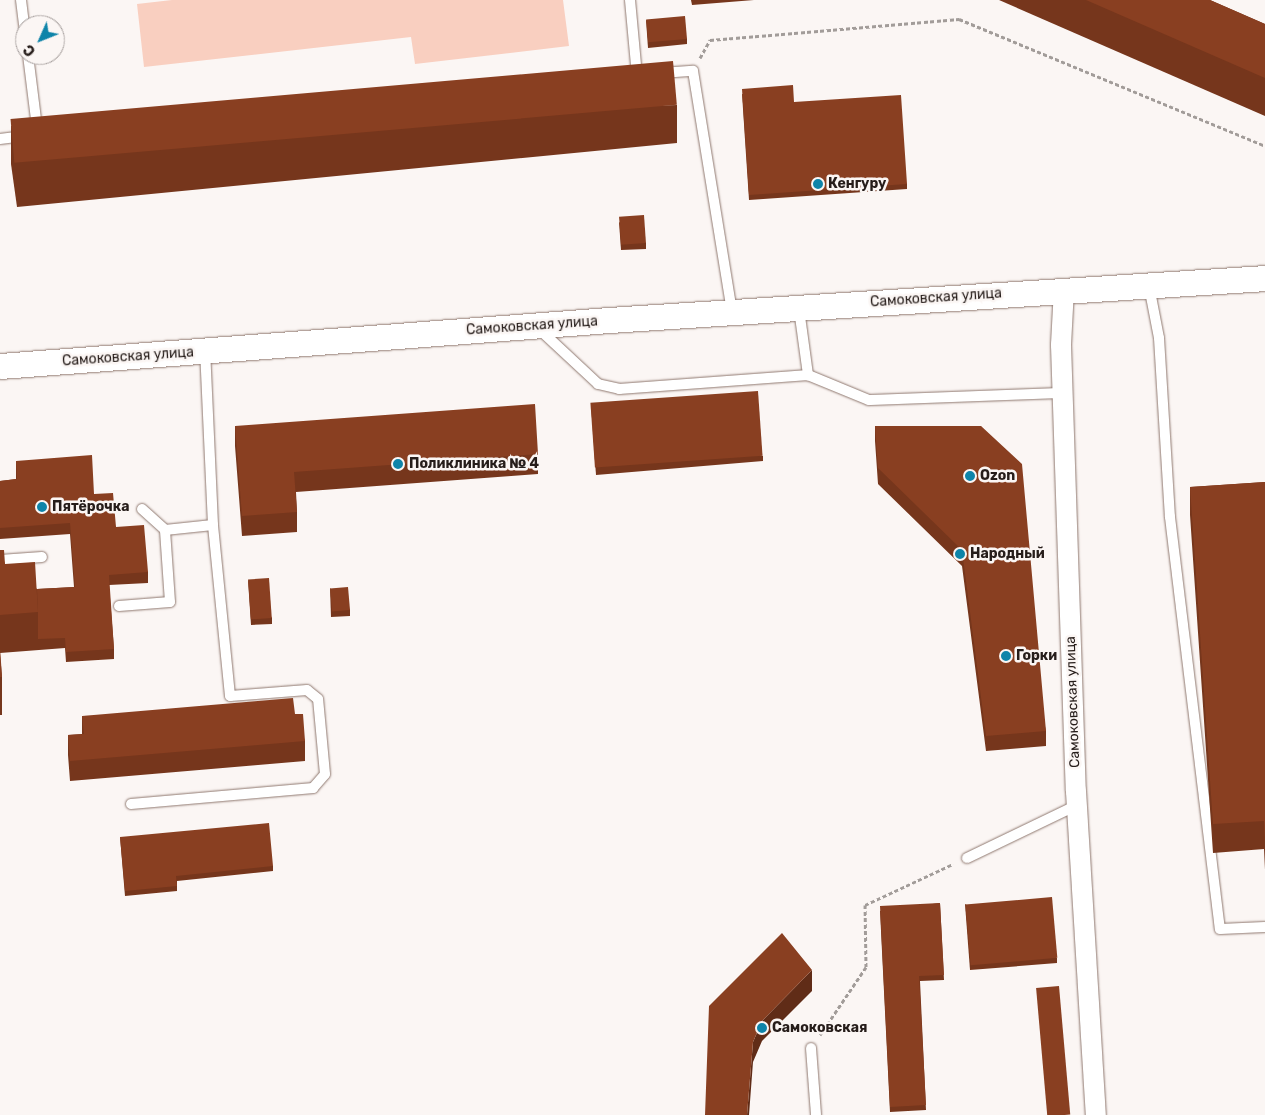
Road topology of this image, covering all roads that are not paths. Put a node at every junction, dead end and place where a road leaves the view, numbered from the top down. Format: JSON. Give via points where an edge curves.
{"nodes":[{"id":1,"x":21,"y":0,"type":"edge"},
{"id":2,"x":630,"y":0,"type":"edge"},
{"id":3,"x":23,"y":15,"type":"edge"},
{"id":4,"x":30,"y":65,"type":"edge"},
{"id":5,"x":0,"y":139,"type":"edge"},
{"id":6,"x":1265,"y":278,"type":"edge"},
{"id":7,"x":1150,"y":286,"type":"junction"},
{"id":8,"x":1064,"y":289,"type":"junction"},
{"id":9,"x":799,"y":307,"type":"junction"},
{"id":10,"x":732,"y":312,"type":"junction"},
{"id":11,"x":536,"y":326,"type":"junction"},
{"id":12,"x":205,"y":352,"type":"junction"},
{"id":13,"x":0,"y":366,"type":"edge"},
{"id":14,"x":808,"y":375,"type":"junction"},
{"id":15,"x":1062,"y":393,"type":"junction"},
{"id":16,"x":142,"y":509,"type":"dead end"},
{"id":17,"x":213,"y":525,"type":"junction"},
{"id":18,"x":165,"y":530,"type":"junction"},
{"id":19,"x":42,"y":557,"type":"dead end"},
{"id":20,"x":0,"y":560,"type":"edge"},
{"id":21,"x":119,"y":606,"type":"dead end"},
{"id":22,"x":130,"y":804,"type":"dead end"},
{"id":23,"x":1077,"y":805,"type":"junction"},
{"id":24,"x":967,"y":858,"type":"road end"},
{"id":25,"x":1265,"y":927,"type":"edge"},
{"id":26,"x":811,"y":1048,"type":"road end"},
{"id":27,"x":816,"y":1115,"type":"edge"},
{"id":28,"x":1096,"y":1115,"type":"edge"}],
"edges":[{"from":1,"to":3,"type":"lane"},
{"from":2,"to":10,"type":"lane","via":[[639,75],[693,71]]},
{"from":4,"to":5,"type":"lane","via":[[42,134]]},
{"from":6,"to":7,"type":"street","name":"Самоковская улица"},
{"from":7,"to":8,"type":"street","name":"Самоковская улица"},
{"from":7,"to":25,"type":"lane","via":[[1159,338],[1170,517],[1220,929]]},
{"from":8,"to":9,"type":"street","name":"Самоковская улица"},
{"from":8,"to":15,"type":"street","name":"Самоковская улица","via":[[1060,345]]},
{"from":9,"to":10,"type":"street","name":"Самоковская улица"},
{"from":9,"to":14,"type":"lane"},
{"from":10,"to":11,"type":"street","name":"Самоковская улица"},
{"from":11,"to":12,"type":"street","name":"Самоковская улица"},
{"from":11,"to":14,"type":"lane","via":[[598,384],[619,389]]},
{"from":12,"to":13,"type":"street","name":"Самоковская улица"},
{"from":12,"to":17,"type":"lane"},
{"from":14,"to":15,"type":"lane","via":[[869,400]]},
{"from":15,"to":23,"type":"street","name":"Самоковская улица"},
{"from":16,"to":18,"type":"lane"},
{"from":17,"to":18,"type":"lane"},
{"from":17,"to":22,"type":"lane","via":[[230,696],[307,690],[318,699],[325,774],[313,788]]},
{"from":18,"to":21,"type":"lane","via":[[170,602]]},
{"from":19,"to":20,"type":"lane"},
{"from":23,"to":24,"type":"lane"},
{"from":23,"to":28,"type":"street","name":"Самоковская улица"},
{"from":26,"to":27,"type":"lane"}]}
